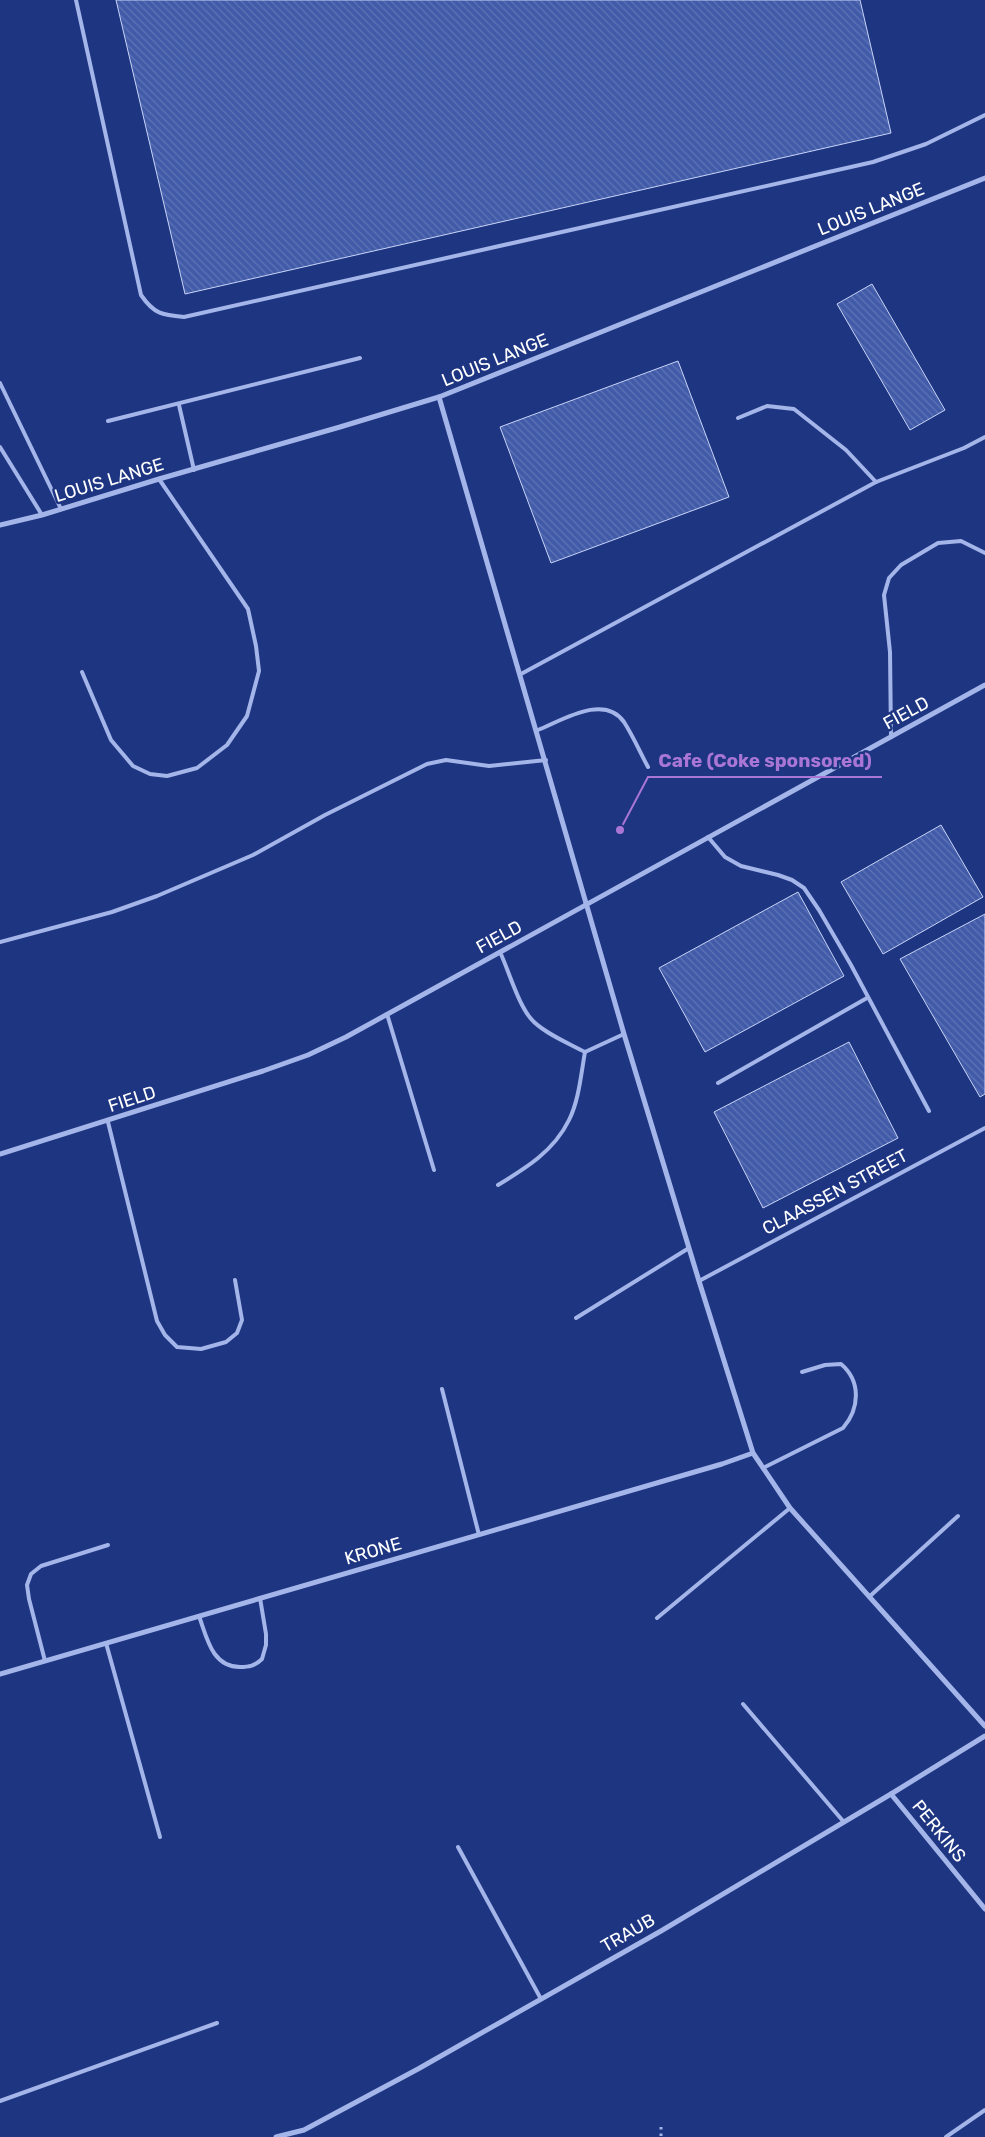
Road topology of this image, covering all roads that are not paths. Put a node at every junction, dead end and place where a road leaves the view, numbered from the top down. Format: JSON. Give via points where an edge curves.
{"nodes":[{"id":1,"x":76,"y":0,"type":"edge"},
{"id":2,"x":985,"y":115,"type":"edge"},
{"id":3,"x":985,"y":178,"type":"edge"},
{"id":4,"x":360,"y":358,"type":"dead end"},
{"id":5,"x":0,"y":383,"type":"edge"},
{"id":6,"x":439,"y":397,"type":"junction"},
{"id":7,"x":179,"y":405,"type":"junction"},
{"id":8,"x":738,"y":418,"type":"dead end"},
{"id":9,"x":108,"y":421,"type":"dead end"},
{"id":10,"x":985,"y":437,"type":"edge"},
{"id":11,"x":0,"y":447,"type":"edge"},
{"id":12,"x":194,"y":470,"type":"junction"},
{"id":13,"x":159,"y":479,"type":"junction"},
{"id":14,"x":876,"y":482,"type":"junction"},
{"id":15,"x":61,"y":509,"type":"junction"},
{"id":16,"x":42,"y":515,"type":"junction"},
{"id":17,"x":0,"y":525,"type":"edge"},
{"id":18,"x":985,"y":553,"type":"edge"},
{"id":19,"x":82,"y":672,"type":"dead end"},
{"id":20,"x":521,"y":674,"type":"junction"},
{"id":21,"x":985,"y":685,"type":"edge"},
{"id":22,"x":538,"y":730,"type":"junction"},
{"id":23,"x":891,"y":737,"type":"junction"},
{"id":24,"x":546,"y":760,"type":"junction"},
{"id":25,"x":648,"y":767,"type":"dead end"},
{"id":26,"x":708,"y":837,"type":"junction"},
{"id":27,"x":588,"y":903,"type":"junction"},
{"id":28,"x":0,"y":942,"type":"edge"},
{"id":29,"x":500,"y":952,"type":"junction"},
{"id":30,"x":867,"y":998,"type":"junction"},
{"id":31,"x":388,"y":1014,"type":"junction"},
{"id":32,"x":624,"y":1034,"type":"junction"},
{"id":33,"x":585,"y":1052,"type":"junction"},
{"id":34,"x":718,"y":1083,"type":"dead end"},
{"id":35,"x":930,"y":1111,"type":"dead end"},
{"id":36,"x":108,"y":1122,"type":"junction"},
{"id":37,"x":985,"y":1128,"type":"edge"},
{"id":38,"x":0,"y":1154,"type":"edge"},
{"id":39,"x":434,"y":1170,"type":"dead end"},
{"id":40,"x":498,"y":1185,"type":"dead end"},
{"id":41,"x":689,"y":1248,"type":"junction"},
{"id":42,"x":235,"y":1280,"type":"dead end"},
{"id":43,"x":699,"y":1281,"type":"junction"},
{"id":44,"x":576,"y":1318,"type":"dead end"},
{"id":45,"x":802,"y":1372,"type":"dead end"},
{"id":46,"x":442,"y":1389,"type":"dead end"},
{"id":47,"x":753,"y":1453,"type":"junction"},
{"id":48,"x":763,"y":1468,"type":"junction"},
{"id":49,"x":790,"y":1508,"type":"junction"},
{"id":50,"x":958,"y":1516,"type":"dead end"},
{"id":51,"x":479,"y":1535,"type":"junction"},
{"id":52,"x":108,"y":1545,"type":"dead end"},
{"id":53,"x":869,"y":1597,"type":"junction"},
{"id":54,"x":260,"y":1598,"type":"junction"},
{"id":55,"x":199,"y":1616,"type":"junction"},
{"id":56,"x":657,"y":1618,"type":"dead end"},
{"id":57,"x":106,"y":1643,"type":"junction"},
{"id":58,"x":45,"y":1661,"type":"junction"},
{"id":59,"x":0,"y":1674,"type":"edge"},
{"id":60,"x":743,"y":1704,"type":"dead end"},
{"id":61,"x":985,"y":1726,"type":"edge"},
{"id":62,"x":985,"y":1736,"type":"edge"},
{"id":63,"x":891,"y":1794,"type":"junction"},
{"id":64,"x":843,"y":1821,"type":"junction"},
{"id":65,"x":160,"y":1837,"type":"dead end"},
{"id":66,"x":458,"y":1847,"type":"dead end"},
{"id":67,"x":985,"y":1909,"type":"edge"},
{"id":68,"x":541,"y":1998,"type":"junction"},
{"id":69,"x":217,"y":2023,"type":"dead end"},
{"id":70,"x":0,"y":2101,"type":"edge"},
{"id":71,"x":985,"y":2110,"type":"edge"},
{"id":72,"x":304,"y":2130,"type":"junction"},
{"id":73,"x":276,"y":2137,"type":"edge"},
{"id":74,"x":306,"y":2137,"type":"edge"},
{"id":75,"x":946,"y":2137,"type":"edge"}],
"edges":[{"from":1,"to":2,"type":"lane","via":[[141,295],[150,308],[164,315],[184,317],[840,171],[926,144]]},
{"from":3,"to":6,"type":"street","name":"LOUIS LANGE"},
{"from":4,"to":7,"type":"lane"},
{"from":5,"to":15,"type":"lane"},
{"from":6,"to":12,"type":"street","name":"LOUIS LANGE"},
{"from":6,"to":20,"type":"street"},
{"from":7,"to":9,"type":"lane"},
{"from":7,"to":12,"type":"lane"},
{"from":8,"to":14,"type":"lane","via":[[767,406],[794,409],[846,450]]},
{"from":10,"to":14,"type":"lane"},
{"from":11,"to":16,"type":"lane"},
{"from":12,"to":13,"type":"street","name":"LOUIS LANGE"},
{"from":13,"to":15,"type":"street","name":"LOUIS LANGE"},
{"from":13,"to":19,"type":"lane","via":[[248,609],[259,671],[247,716],[227,746],[197,768],[167,776],[150,774],[133,766],[111,740]]},
{"from":14,"to":20,"type":"lane"},
{"from":15,"to":16,"type":"street","name":"LOUIS LANGE"},
{"from":16,"to":17,"type":"street","name":"LOUIS LANGE"},
{"from":18,"to":23,"type":"lane","via":[[961,541],[938,542],[901,565],[889,578],[884,595],[890,652]]},
{"from":20,"to":22,"type":"street"},
{"from":21,"to":23,"type":"street","name":"FIELD"},
{"from":22,"to":24,"type":"street"},
{"from":22,"to":25,"type":"lane","via":[[581,712],[604,709],[623,720]]},
{"from":23,"to":26,"type":"street","name":"FIELD"},
{"from":24,"to":27,"type":"street"},
{"from":24,"to":28,"type":"lane","via":[[489,766],[446,760],[427,764],[253,855],[157,896],[112,912]]},
{"from":26,"to":27,"type":"street","name":"FIELD"},
{"from":26,"to":30,"type":"lane","via":[[725,857],[740,866],[778,875],[804,888]]},
{"from":27,"to":29,"type":"street","name":"FIELD"},
{"from":27,"to":32,"type":"street"},
{"from":29,"to":31,"type":"street","name":"FIELD"},
{"from":29,"to":33,"type":"lane","via":[[534,1022]]},
{"from":30,"to":34,"type":"lane"},
{"from":30,"to":35,"type":"lane"},
{"from":31,"to":36,"type":"street","name":"FIELD","via":[[308,1055]]},
{"from":31,"to":39,"type":"lane"},
{"from":32,"to":33,"type":"lane"},
{"from":32,"to":41,"type":"street"},
{"from":33,"to":40,"type":"lane","via":[[570,1120],[549,1149]]},
{"from":36,"to":38,"type":"street","name":"FIELD"},
{"from":36,"to":42,"type":"lane","via":[[147,1284],[157,1321],[165,1335],[177,1347],[201,1349],[226,1342],[237,1333],[242,1320]]},
{"from":37,"to":43,"type":"lane","name":"CLAASSEN STREET"},
{"from":41,"to":43,"type":"street"},
{"from":41,"to":44,"type":"lane"},
{"from":43,"to":47,"type":"street"},
{"from":45,"to":48,"type":"lane","via":[[842,1364],[851,1372],[856,1388],[850,1420],[844,1428]]},
{"from":46,"to":51,"type":"lane"},
{"from":47,"to":48,"type":"street"},
{"from":47,"to":51,"type":"street","name":"KRONE"},
{"from":48,"to":49,"type":"street"},
{"from":49,"to":53,"type":"street"},
{"from":49,"to":56,"type":"lane"},
{"from":50,"to":53,"type":"lane"},
{"from":51,"to":54,"type":"street","name":"KRONE"},
{"from":52,"to":58,"type":"lane","via":[[41,1566],[31,1574],[27,1585],[29,1599]]},
{"from":53,"to":61,"type":"street"},
{"from":54,"to":55,"type":"street","name":"KRONE"},
{"from":54,"to":55,"type":"lane","via":[[266,1645],[262,1660],[251,1666],[228,1666],[216,1658]]},
{"from":55,"to":57,"type":"street","name":"KRONE"},
{"from":57,"to":58,"type":"street","name":"KRONE"},
{"from":57,"to":65,"type":"lane"},
{"from":58,"to":59,"type":"street","name":"KRONE"},
{"from":60,"to":64,"type":"lane"},
{"from":62,"to":63,"type":"street","name":"TRAUB"},
{"from":63,"to":64,"type":"street","name":"TRAUB"},
{"from":63,"to":67,"type":"street","name":"PERKINS"},
{"from":64,"to":68,"type":"street","name":"TRAUB","via":[[661,1931]]},
{"from":66,"to":68,"type":"lane"},
{"from":68,"to":72,"type":"street","name":"TRAUB"},
{"from":69,"to":70,"type":"lane"},
{"from":71,"to":75,"type":"lane"},
{"from":72,"to":73,"type":"street","name":"TRAUB"},
{"from":72,"to":74,"type":"lane"}]}
